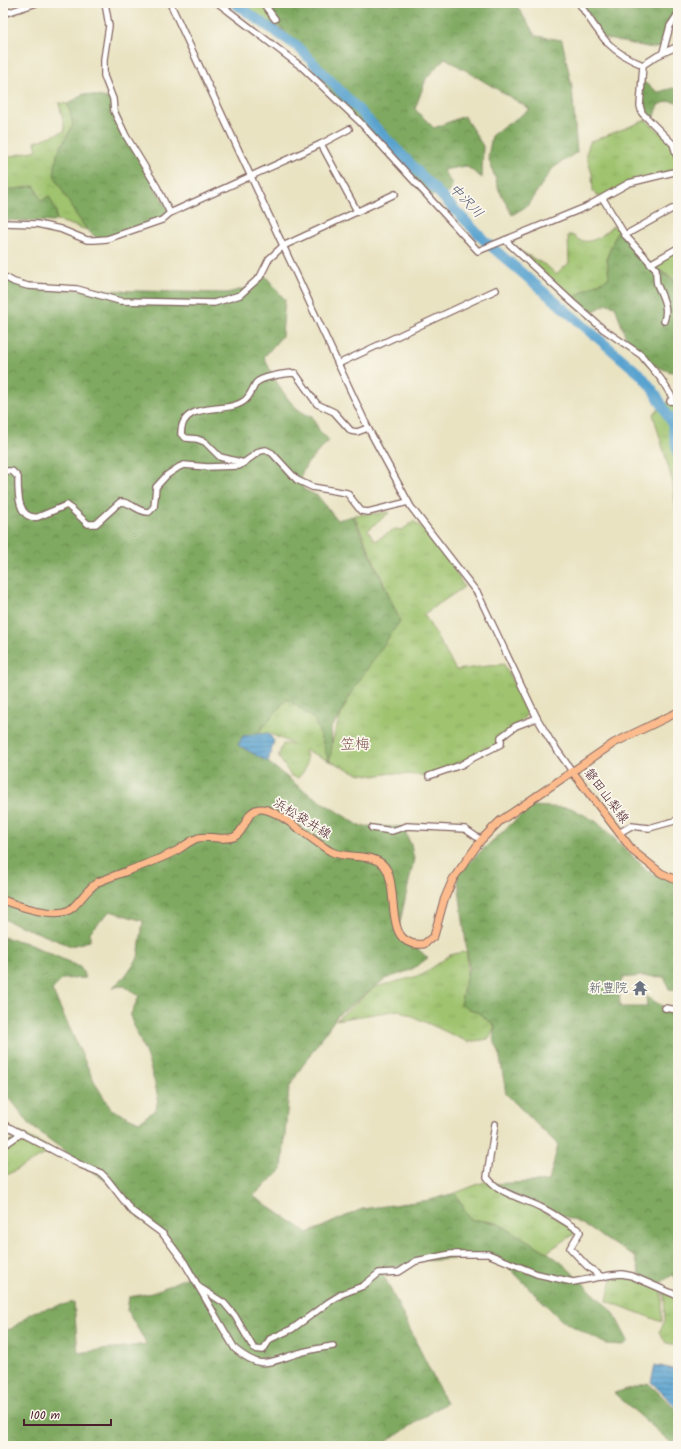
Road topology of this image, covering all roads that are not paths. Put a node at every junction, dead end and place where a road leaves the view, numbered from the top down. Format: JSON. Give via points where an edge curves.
{"nodes":[{"id":1,"x":37,"y":3,"type":"edge"},
{"id":2,"x":105,"y":3,"type":"edge"},
{"id":3,"x":170,"y":3,"type":"edge"},
{"id":4,"x":218,"y":3,"type":"edge"},
{"id":5,"x":263,"y":3,"type":"edge"},
{"id":6,"x":579,"y":3,"type":"edge"},
{"id":7,"x":3,"y":14,"type":"edge"},
{"id":8,"x":678,"y":14,"type":"edge"},
{"id":9,"x":275,"y":19,"type":"dead end"},
{"id":10,"x":678,"y":46,"type":"edge"},
{"id":11,"x":663,"y":52,"type":"junction"},
{"id":12,"x":643,"y":65,"type":"junction"},
{"id":13,"x":349,"y":129,"type":"dead end"},
{"id":14,"x":320,"y":144,"type":"junction"},
{"id":15,"x":678,"y":160,"type":"edge"},
{"id":16,"x":678,"y":171,"type":"edge"},
{"id":17,"x":250,"y":176,"type":"junction"},
{"id":18,"x":395,"y":194,"type":"dead end"},
{"id":19,"x":603,"y":199,"type":"junction"},
{"id":20,"x":678,"y":207,"type":"edge"},
{"id":21,"x":356,"y":211,"type":"junction"},
{"id":22,"x":170,"y":213,"type":"junction"},
{"id":23,"x":3,"y":223,"type":"edge"},
{"id":24,"x":625,"y":235,"type":"junction"},
{"id":25,"x":504,"y":241,"type":"junction"},
{"id":26,"x":283,"y":246,"type":"junction"},
{"id":27,"x":678,"y":248,"type":"edge"},
{"id":28,"x":650,"y":264,"type":"junction"},
{"id":29,"x":3,"y":276,"type":"edge"},
{"id":30,"x":496,"y":290,"type":"dead end"},
{"id":31,"x":664,"y":321,"type":"dead end"},
{"id":32,"x":338,"y":364,"type":"junction"},
{"id":33,"x":674,"y":400,"type":"edge"},
{"id":34,"x":368,"y":428,"type":"junction"},
{"id":35,"x":245,"y":464,"type":"junction"},
{"id":36,"x":3,"y":471,"type":"edge"},
{"id":37,"x":408,"y":502,"type":"junction"},
{"id":38,"x":678,"y":712,"type":"edge"},
{"id":39,"x":537,"y":718,"type":"junction"},
{"id":40,"x":572,"y":771,"type":"junction"},
{"id":41,"x":429,"y":776,"type":"dead end"},
{"id":42,"x":678,"y":820,"type":"edge"},
{"id":43,"x":372,"y":828,"type":"dead end"},
{"id":44,"x":619,"y":833,"type":"junction"},
{"id":45,"x":480,"y":840,"type":"junction"},
{"id":46,"x":678,"y":881,"type":"edge"},
{"id":47,"x":3,"y":900,"type":"edge"},
{"id":48,"x":665,"y":1008,"type":"dead end"},
{"id":49,"x":678,"y":1010,"type":"edge"},
{"id":50,"x":3,"y":1124,"type":"edge"},
{"id":51,"x":495,"y":1124,"type":"dead end"},
{"id":52,"x":22,"y":1133,"type":"junction"},
{"id":53,"x":3,"y":1146,"type":"edge"},
{"id":54,"x":602,"y":1277,"type":"junction"},
{"id":55,"x":199,"y":1287,"type":"junction"},
{"id":56,"x":678,"y":1296,"type":"edge"},
{"id":57,"x":333,"y":1346,"type":"dead end"}],
"edges":[{"from":1,"to":7,"type":"street"},
{"from":2,"to":22,"type":"street","via":[[109,26],[104,76],[113,99],[114,111]]},
{"from":3,"to":17,"type":"street"},
{"from":4,"to":25,"type":"street","via":[[303,68],[359,121],[478,251]]},
{"from":5,"to":9,"type":"street"},
{"from":6,"to":12,"type":"street","via":[[612,48],[625,58]]},
{"from":8,"to":11,"type":"street","via":[[670,26]]},
{"from":10,"to":11,"type":"street"},
{"from":11,"to":12,"type":"street"},
{"from":12,"to":15,"type":"street","via":[[640,106],[642,113],[673,144]]},
{"from":13,"to":14,"type":"street"},
{"from":14,"to":17,"type":"street"},
{"from":14,"to":21,"type":"street"},
{"from":16,"to":19,"type":"street","via":[[629,183]]},
{"from":17,"to":22,"type":"street"},
{"from":17,"to":26,"type":"street"},
{"from":18,"to":21,"type":"street"},
{"from":19,"to":24,"type":"street"},
{"from":19,"to":25,"type":"street"},
{"from":20,"to":24,"type":"street"},
{"from":21,"to":26,"type":"street"},
{"from":22,"to":23,"type":"street","via":[[162,220],[107,239],[94,240],[37,224]]},
{"from":24,"to":28,"type":"street"},
{"from":25,"to":33,"type":"street","via":[[603,329],[640,355],[661,379]]},
{"from":26,"to":29,"type":"street","via":[[269,259],[260,277],[240,295],[214,303],[120,301],[77,289],[28,286]]},
{"from":26,"to":32,"type":"street"},
{"from":27,"to":28,"type":"street"},
{"from":28,"to":31,"type":"street","via":[[656,269],[657,283],[664,298]]},
{"from":30,"to":32,"type":"street"},
{"from":32,"to":34,"type":"street"},
{"from":34,"to":35,"type":"street","via":[[357,432],[351,431],[334,412],[317,404],[295,373],[269,377],[257,382],[244,401],[225,408],[196,411],[181,429],[181,434],[186,438],[205,442],[220,457]]},
{"from":34,"to":37,"type":"street"},
{"from":35,"to":36,"type":"street","via":[[207,467],[184,465],[156,487],[154,507],[149,512],[141,512],[128,503],[120,502],[92,525],[67,504],[34,518],[25,514],[18,494],[18,477],[12,471]]},
{"from":35,"to":37,"type":"street","via":[[256,453],[266,450],[272,453],[297,480],[312,487],[347,493],[361,511],[368,512]]},
{"from":37,"to":39,"type":"street","via":[[478,594]]},
{"from":38,"to":40,"type":"main road","name":"磐田山梨線","via":[[614,743]]},
{"from":39,"to":40,"type":"street"},
{"from":39,"to":41,"type":"street","via":[[516,726],[501,737],[501,744],[461,765]]},
{"from":40,"to":44,"type":"main road","name":"磐田山梨線"},
{"from":40,"to":45,"type":"main road","name":"浜松袋井線","via":[[500,821]]},
{"from":42,"to":44,"type":"street","via":[[649,828],[631,826]]},
{"from":43,"to":45,"type":"street","via":[[392,831],[407,826],[465,829]]},
{"from":44,"to":46,"type":"main road","name":"磐田山梨線","via":[[633,851],[646,862],[660,873]]},
{"from":45,"to":47,"type":"main road","name":"浜松袋井線","via":[[453,879],[434,936],[424,944],[411,944],[401,937],[396,924],[390,879],[383,864],[367,857],[335,853],[280,817],[263,809],[252,813],[239,834],[232,837],[199,838],[176,852],[98,882],[87,889],[64,913]]},
{"from":48,"to":49,"type":"street"},
{"from":50,"to":52,"type":"street"},
{"from":51,"to":54,"type":"street","via":[[487,1177],[502,1191],[541,1208],[577,1229],[580,1232],[570,1248]]},
{"from":52,"to":53,"type":"street"},
{"from":52,"to":55,"type":"street","via":[[107,1179],[132,1211],[166,1238]]},
{"from":54,"to":55,"type":"street","via":[[573,1282],[537,1274],[488,1254],[450,1254],[416,1261],[399,1272],[382,1272],[363,1286],[342,1294],[292,1329],[270,1339],[263,1350],[254,1349],[235,1316],[224,1303]]},
{"from":54,"to":56,"type":"street","via":[[622,1274],[632,1276]]},
{"from":55,"to":57,"type":"street","via":[[219,1325],[235,1349],[245,1357],[270,1364],[307,1350]]}]}
